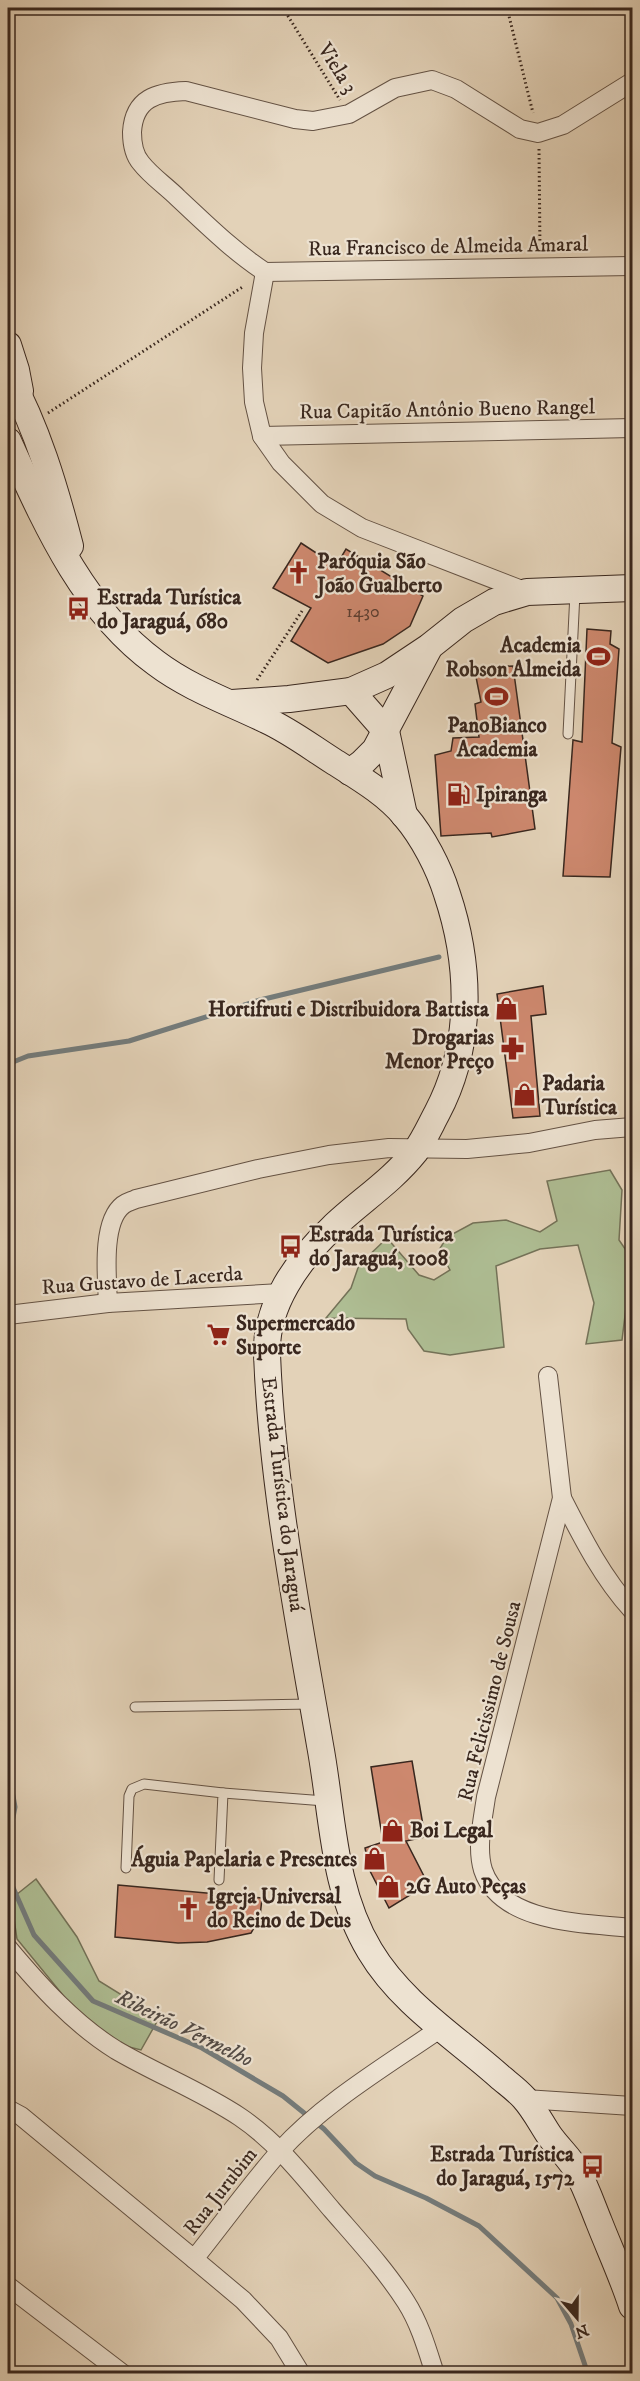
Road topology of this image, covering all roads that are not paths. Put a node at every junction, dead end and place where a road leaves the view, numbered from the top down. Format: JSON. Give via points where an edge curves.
{"nodes":[{"id":1,"x":633,"y":82,"type":"edge"},
{"id":2,"x":633,"y":266,"type":"edge"},
{"id":3,"x":265,"y":272,"type":"junction"},
{"id":4,"x":8,"y":345,"type":"edge"},
{"id":5,"x":8,"y":375,"type":"edge"},
{"id":6,"x":22,"y":400,"type":"junction"},
{"id":7,"x":633,"y":428,"type":"edge"},
{"id":8,"x":262,"y":436,"type":"junction"},
{"id":9,"x":8,"y":441,"type":"edge"},
{"id":10,"x":78,"y":578,"type":"junction"},
{"id":11,"x":633,"y":588,"type":"edge"},
{"id":12,"x":575,"y":589,"type":"junction"},
{"id":13,"x":527,"y":592,"type":"junction"},
{"id":14,"x":429,"y":647,"type":"junction"},
{"id":15,"x":351,"y":691,"type":"junction"},
{"id":16,"x":289,"y":699,"type":"junction"},
{"id":17,"x":229,"y":703,"type":"junction"},
{"id":18,"x":273,"y":723,"type":"junction"},
{"id":19,"x":386,"y":731,"type":"junction"},
{"id":20,"x":568,"y":734,"type":"dead end"},
{"id":21,"x":350,"y":772,"type":"junction"},
{"id":22,"x":404,"y":815,"type":"junction"},
{"id":23,"x":633,"y":1127,"type":"edge"},
{"id":24,"x":418,"y":1148,"type":"junction"},
{"id":25,"x":281,"y":1293,"type":"junction"},
{"id":26,"x":108,"y":1303,"type":"junction"},
{"id":27,"x":8,"y":1315,"type":"edge"},
{"id":28,"x":548,"y":1376,"type":"dead end"},
{"id":29,"x":562,"y":1497,"type":"junction"},
{"id":30,"x":633,"y":1610,"type":"edge"},
{"id":31,"x":313,"y":1704,"type":"junction"},
{"id":32,"x":135,"y":1707,"type":"dead end"},
{"id":33,"x":223,"y":1793,"type":"junction"},
{"id":34,"x":328,"y":1801,"type":"junction"},
{"id":35,"x":126,"y":1868,"type":"dead end"},
{"id":36,"x":219,"y":1880,"type":"dead end"},
{"id":37,"x":633,"y":1928,"type":"edge"},
{"id":38,"x":8,"y":1948,"type":"edge"},
{"id":39,"x":441,"y":2028,"type":"junction"},
{"id":40,"x":525,"y":2099,"type":"junction"},
{"id":41,"x":633,"y":2106,"type":"edge"},
{"id":42,"x":8,"y":2109,"type":"edge"},
{"id":43,"x":281,"y":2151,"type":"junction"},
{"id":44,"x":195,"y":2259,"type":"junction"},
{"id":45,"x":8,"y":2286,"type":"edge"},
{"id":46,"x":633,"y":2306,"type":"edge"},
{"id":47,"x":123,"y":2373,"type":"edge"},
{"id":48,"x":301,"y":2373,"type":"edge"},
{"id":49,"x":435,"y":2373,"type":"edge"}],
"edges":[{"from":1,"to":3,"type":"street","via":[[570,121],[538,133],[520,129],[444,82],[432,80],[395,88],[349,114],[313,121],[186,91],[160,93],[148,99],[138,108],[133,123],[132,140],[140,162],[240,256]]},
{"from":2,"to":3,"type":"street","name":"Rua Francisco de Almeida Amaral"},
{"from":3,"to":8,"type":"street","via":[[252,368]]},
{"from":4,"to":6,"type":"main road"},
{"from":5,"to":6,"type":"main road","name":"Estrada Turística do Jaraguá"},
{"from":6,"to":10,"type":"main road","name":"Estrada Turística do Jaraguá","via":[[56,497]]},
{"from":7,"to":8,"type":"street","name":"Rua Capitão Antônio Bueno Rangel"},
{"from":8,"to":13,"type":"street","via":[[281,463],[322,504],[362,528]]},
{"from":9,"to":10,"type":"main road","name":"Estrada Turística do Jaraguá","via":[[44,519]]},
{"from":10,"to":17,"type":"main road","name":"Estrada Turística do Jaraguá","via":[[125,636],[158,665]]},
{"from":11,"to":12,"type":"main road"},
{"from":12,"to":13,"type":"main road"},
{"from":12,"to":20,"type":"lane"},
{"from":13,"to":14,"type":"main road","via":[[494,602]]},
{"from":14,"to":15,"type":"main road","via":[[387,675]]},
{"from":14,"to":19,"type":"main road"},
{"from":15,"to":16,"type":"main road"},
{"from":15,"to":19,"type":"main road"},
{"from":16,"to":17,"type":"main road"},
{"from":16,"to":18,"type":"main road","via":[[274,708]]},
{"from":17,"to":18,"type":"main road","name":"Estrada Turística do Jaraguá"},
{"from":18,"to":21,"type":"main road","name":"Estrada Turística do Jaraguá"},
{"from":19,"to":21,"type":"main road","via":[[375,750]]},
{"from":19,"to":22,"type":"main road"},
{"from":21,"to":22,"type":"main road","name":"Estrada Turística do Jaraguá"},
{"from":22,"to":24,"type":"main road","name":"Estrada Turística do Jaraguá","via":[[422,840],[446,888],[465,971],[460,1050],[449,1090]]},
{"from":23,"to":24,"type":"street","via":[[529,1143],[467,1149]]},
{"from":24,"to":25,"type":"main road","name":"Estrada Turística do Jaraguá","via":[[390,1179],[330,1230]]},
{"from":24,"to":26,"type":"street","via":[[329,1155],[136,1198],[122,1206],[108,1234]]},
{"from":25,"to":26,"type":"street","name":"Rua Gustavo de Lacerda"},
{"from":25,"to":31,"type":"main road","name":"Estrada Turística do Jaraguá","via":[[267,1345],[270,1405],[296,1607]]},
{"from":26,"to":27,"type":"street","name":"Rua Gustavo de Lacerda"},
{"from":28,"to":29,"type":"street","name":"Rua Felicissimo de Sousa"},
{"from":29,"to":30,"type":"street","via":[[588,1548]]},
{"from":29,"to":37,"type":"street","name":"Rua Felicissimo de Sousa","via":[[486,1797],[480,1843],[482,1868],[489,1884],[502,1898],[530,1913]]},
{"from":31,"to":32,"type":"lane"},
{"from":31,"to":34,"type":"main road","name":"Estrada Turística do Jaraguá"},
{"from":33,"to":34,"type":"lane"},
{"from":33,"to":35,"type":"lane","via":[[144,1784],[132,1790]]},
{"from":33,"to":36,"type":"lane"},
{"from":34,"to":39,"type":"main road","name":"Estrada Turística do Jaraguá","via":[[336,1863],[352,1917],[399,1991]]},
{"from":38,"to":43,"type":"street","via":[[89,2030],[116,2050],[202,2093]]},
{"from":39,"to":40,"type":"main road","name":"Estrada Turística do Jaraguá"},
{"from":39,"to":43,"type":"street","name":"Rua Jurubim","via":[[324,2111]]},
{"from":40,"to":41,"type":"street"},
{"from":40,"to":46,"type":"main road","name":"Estrada Turística do Jaraguá","via":[[578,2173]]},
{"from":42,"to":44,"type":"street","name":"Rua Jurubim"},
{"from":43,"to":44,"type":"street","name":"Rua Jurubim"},
{"from":43,"to":49,"type":"street","via":[[389,2277],[419,2327]]},
{"from":44,"to":48,"type":"street","via":[[243,2300],[279,2338]]},
{"from":45,"to":47,"type":"street"}]}
